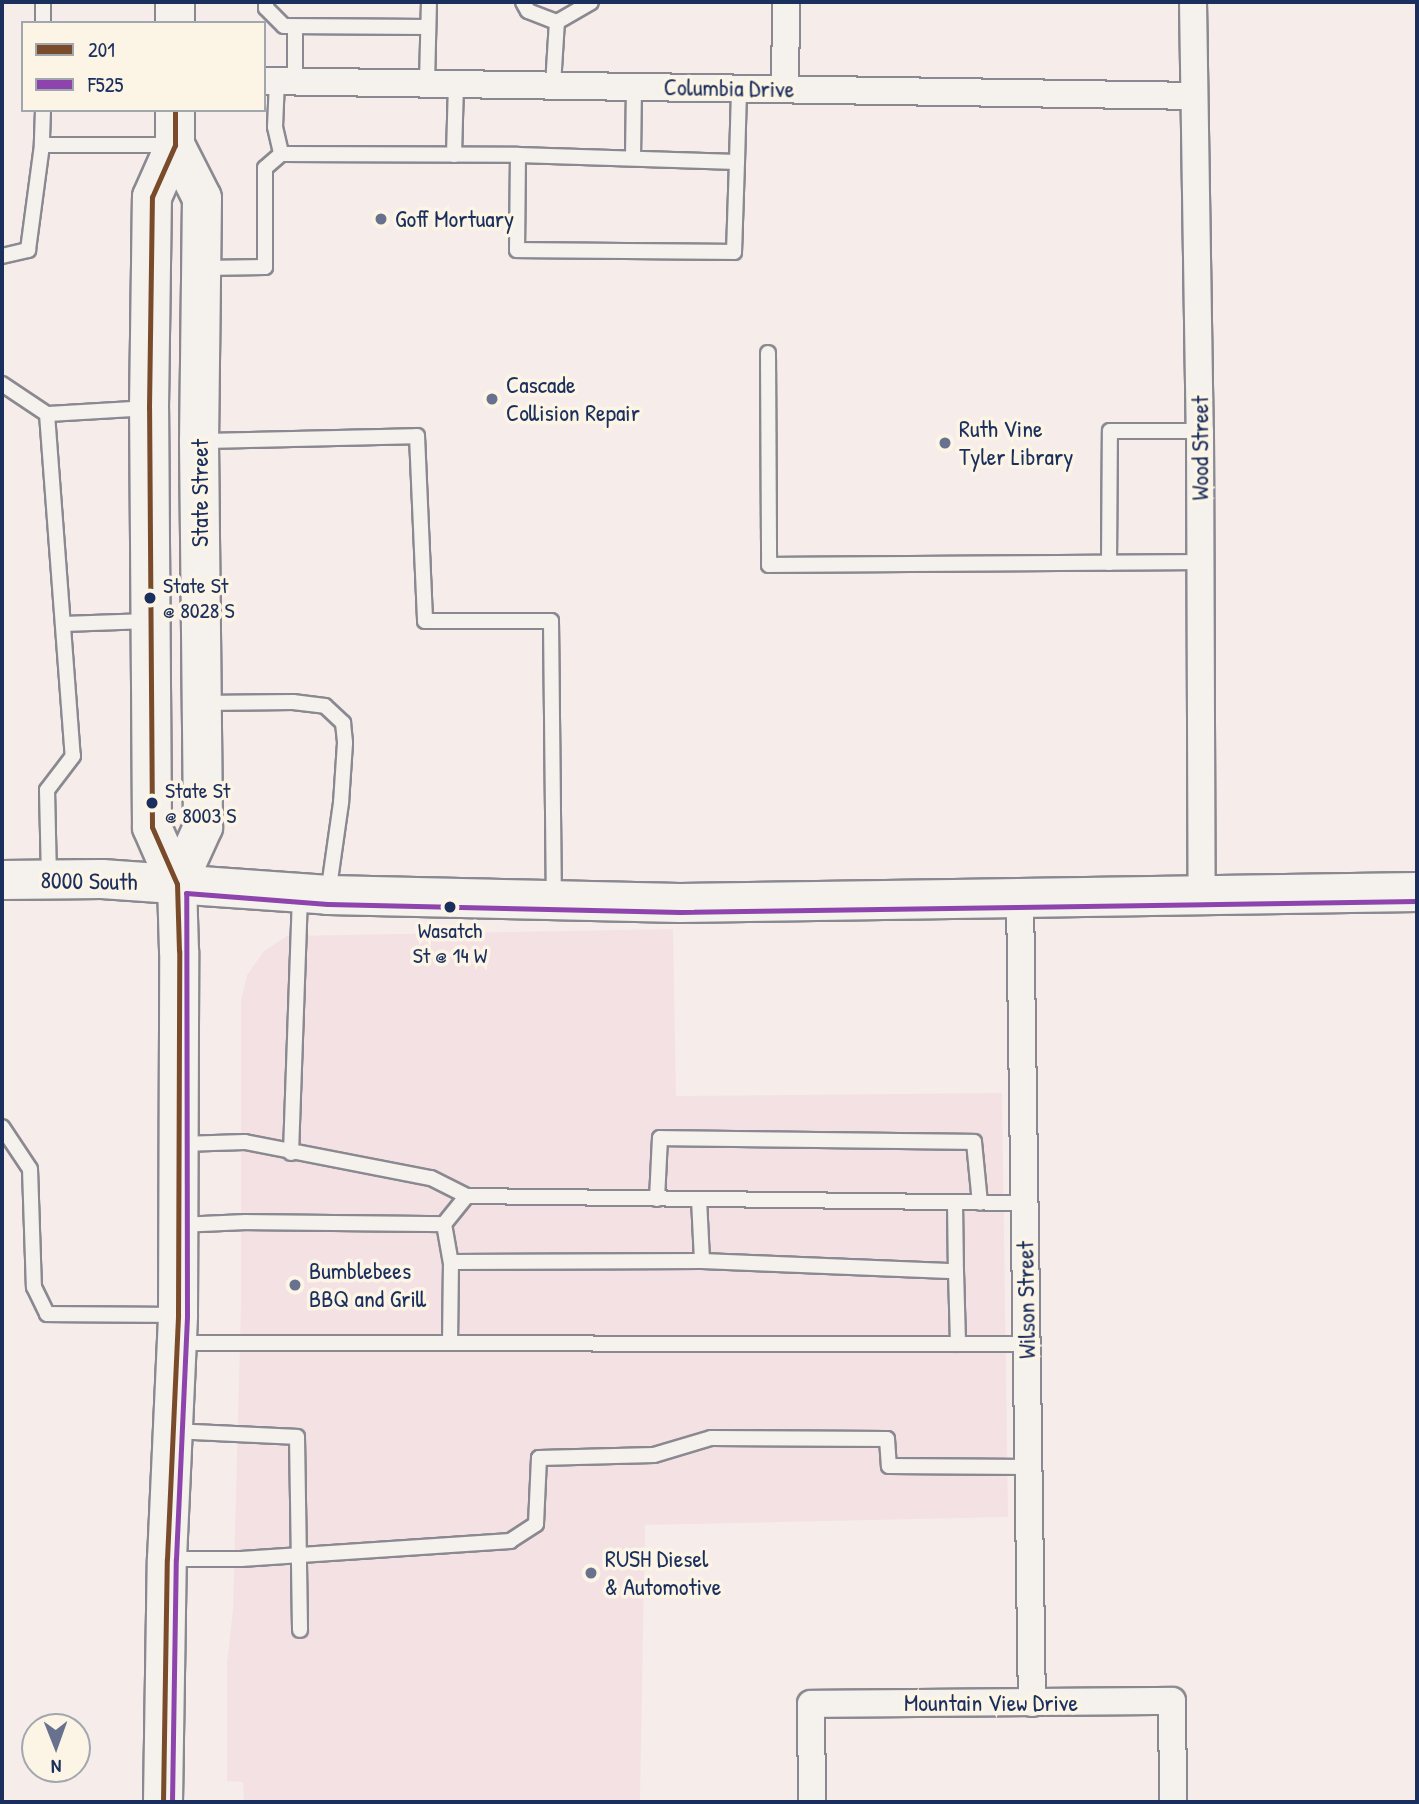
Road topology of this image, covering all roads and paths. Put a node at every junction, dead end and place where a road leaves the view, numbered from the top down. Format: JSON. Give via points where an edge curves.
{"nodes":[{"id":1,"x":43,"y":2,"type":"edge"},
{"id":2,"x":175,"y":2,"type":"edge"},
{"id":3,"x":266,"y":2,"type":"edge"},
{"id":4,"x":429,"y":2,"type":"edge"},
{"id":5,"x":523,"y":2,"type":"edge"},
{"id":6,"x":591,"y":2,"type":"edge"},
{"id":7,"x":786,"y":2,"type":"edge"},
{"id":8,"x":1193,"y":2,"type":"edge"},
{"id":9,"x":43,"y":21,"type":"edge"},
{"id":10,"x":175,"y":21,"type":"edge"},
{"id":11,"x":557,"y":22,"type":"junction"},
{"id":12,"x":295,"y":27,"type":"junction"},
{"id":13,"x":428,"y":27,"type":"junction"},
{"id":14,"x":278,"y":81,"type":"edge"},
{"id":15,"x":428,"y":83,"type":"junction"},
{"id":16,"x":456,"y":84,"type":"junction"},
{"id":17,"x":553,"y":85,"type":"junction"},
{"id":18,"x":634,"y":87,"type":"junction"},
{"id":19,"x":739,"y":89,"type":"junction"},
{"id":20,"x":785,"y":89,"type":"junction"},
{"id":21,"x":1194,"y":96,"type":"junction"},
{"id":22,"x":43,"y":112,"type":"edge"},
{"id":23,"x":175,"y":128,"type":"edge"},
{"id":24,"x":43,"y":145,"type":"junction"},
{"id":25,"x":281,"y":155,"type":"junction"},
{"id":26,"x":454,"y":155,"type":"junction"},
{"id":27,"x":518,"y":155,"type":"junction"},
{"id":28,"x":633,"y":158,"type":"junction"},
{"id":29,"x":737,"y":162,"type":"junction"},
{"id":30,"x":2,"y":256,"type":"edge"},
{"id":31,"x":202,"y":268,"type":"junction"},
{"id":32,"x":768,"y":354,"type":"dead end"},
{"id":33,"x":2,"y":384,"type":"edge"},
{"id":34,"x":149,"y":408,"type":"junction"},
{"id":35,"x":47,"y":414,"type":"junction"},
{"id":36,"x":1200,"y":431,"type":"junction"},
{"id":37,"x":199,"y":441,"type":"junction"},
{"id":38,"x":1200,"y":562,"type":"junction"},
{"id":39,"x":1109,"y":563,"type":"junction"},
{"id":40,"x":151,"y":621,"type":"junction"},
{"id":41,"x":63,"y":624,"type":"junction"},
{"id":42,"x":201,"y":704,"type":"junction"},
{"id":43,"x":49,"y":879,"type":"junction"},
{"id":44,"x":2,"y":880,"type":"edge"},
{"id":45,"x":177,"y":884,"type":"junction"},
{"id":46,"x":1417,"y":892,"type":"edge"},
{"id":47,"x":314,"y":894,"type":"junction"},
{"id":48,"x":1202,"y":895,"type":"junction"},
{"id":49,"x":1020,"y":898,"type":"junction"},
{"id":50,"x":554,"y":901,"type":"junction"},
{"id":51,"x":2,"y":1127,"type":"edge"},
{"id":52,"x":180,"y":1144,"type":"junction"},
{"id":53,"x":291,"y":1153,"type":"junction"},
{"id":54,"x":467,"y":1196,"type":"junction"},
{"id":55,"x":657,"y":1199,"type":"junction"},
{"id":56,"x":699,"y":1199,"type":"junction"},
{"id":57,"x":956,"y":1203,"type":"junction"},
{"id":58,"x":979,"y":1203,"type":"junction"},
{"id":59,"x":1024,"y":1203,"type":"junction"},
{"id":60,"x":444,"y":1224,"type":"junction"},
{"id":61,"x":178,"y":1225,"type":"junction"},
{"id":62,"x":702,"y":1261,"type":"junction"},
{"id":63,"x":451,"y":1262,"type":"junction"},
{"id":64,"x":956,"y":1271,"type":"junction"},
{"id":65,"x":177,"y":1329,"type":"junction"},
{"id":66,"x":450,"y":1341,"type":"junction"},
{"id":67,"x":958,"y":1344,"type":"junction"},
{"id":68,"x":1027,"y":1344,"type":"junction"},
{"id":69,"x":174,"y":1431,"type":"junction"},
{"id":70,"x":1029,"y":1467,"type":"junction"},
{"id":71,"x":299,"y":1555,"type":"junction"},
{"id":72,"x":167,"y":1559,"type":"junction"},
{"id":73,"x":300,"y":1630,"type":"dead end"},
{"id":74,"x":1032,"y":1703,"type":"junction"},
{"id":75,"x":163,"y":1802,"type":"edge"},
{"id":76,"x":812,"y":1802,"type":"edge"},
{"id":77,"x":1173,"y":1802,"type":"edge"}],
"edges":[{"from":1,"to":9,"type":"lane"},
{"from":2,"to":10,"type":"main road"},
{"from":3,"to":12,"type":"lane","via":[[266,8],[284,26]]},
{"from":4,"to":13,"type":"lane"},
{"from":5,"to":11,"type":"lane","via":[[528,11]]},
{"from":6,"to":11,"type":"lane"},
{"from":7,"to":20,"type":"street"},
{"from":8,"to":21,"type":"street","name":"Wood Street"},
{"from":11,"to":17,"type":"lane"},
{"from":12,"to":13,"type":"lane"},
{"from":12,"to":14,"type":"lane"},
{"from":13,"to":15,"type":"lane"},
{"from":14,"to":15,"type":"street","name":"Columbia Drive"},
{"from":14,"to":25,"type":"lane","via":[[275,127]]},
{"from":15,"to":16,"type":"street","name":"Columbia Drive"},
{"from":16,"to":17,"type":"street","name":"Columbia Drive"},
{"from":16,"to":26,"type":"lane"},
{"from":17,"to":18,"type":"street","name":"Columbia Drive"},
{"from":18,"to":19,"type":"street","name":"Columbia Drive"},
{"from":18,"to":28,"type":"lane"},
{"from":19,"to":20,"type":"street","name":"Columbia Drive"},
{"from":19,"to":29,"type":"lane"},
{"from":20,"to":21,"type":"street","name":"Columbia Drive"},
{"from":21,"to":36,"type":"street","name":"Wood Street"},
{"from":22,"to":24,"type":"lane"},
{"from":23,"to":24,"type":"lane"},
{"from":23,"to":31,"type":"main road","name":"State Street","via":[[202,198]]},
{"from":23,"to":34,"type":"main road","name":"State Street","via":[[152,197]]},
{"from":24,"to":30,"type":"lane","via":[[28,250]]},
{"from":25,"to":26,"type":"lane"},
{"from":25,"to":31,"type":"lane","via":[[265,168],[265,267]]},
{"from":26,"to":27,"type":"lane"},
{"from":27,"to":28,"type":"lane"},
{"from":27,"to":29,"type":"lane","via":[[517,250],[734,252]]},
{"from":28,"to":29,"type":"lane"},
{"from":31,"to":37,"type":"main road","name":"State Street"},
{"from":32,"to":39,"type":"lane","via":[[769,565]]},
{"from":33,"to":35,"type":"lane"},
{"from":34,"to":35,"type":"lane"},
{"from":34,"to":40,"type":"main road","name":"State Street"},
{"from":35,"to":41,"type":"lane"},
{"from":36,"to":38,"type":"street","name":"Wood Street"},
{"from":36,"to":39,"type":"lane","via":[[1110,431]]},
{"from":37,"to":42,"type":"main road","name":"State Street"},
{"from":37,"to":50,"type":"lane","via":[[417,436],[425,621],[551,621]]},
{"from":38,"to":39,"type":"lane"},
{"from":38,"to":48,"type":"street","name":"Wood Street"},
{"from":40,"to":41,"type":"lane"},
{"from":40,"to":45,"type":"main road","name":"State Street","via":[[152,827]]},
{"from":41,"to":43,"type":"lane","via":[[73,756],[47,790]]},
{"from":42,"to":45,"type":"main road","name":"State Street","via":[[203,827]]},
{"from":42,"to":47,"type":"lane","via":[[325,706],[343,723],[341,803]]},
{"from":43,"to":44,"type":"main road","name":"8000 South"},
{"from":43,"to":45,"type":"main road","name":"8000 South"},
{"from":45,"to":47,"type":"main road","name":"8000 South"},
{"from":45,"to":52,"type":"main road","name":"State Street"},
{"from":46,"to":48,"type":"main road","name":"8000 South"},
{"from":47,"to":50,"type":"main road","name":"8000 South"},
{"from":47,"to":53,"type":"lane"},
{"from":48,"to":49,"type":"main road","name":"8000 South"},
{"from":49,"to":50,"type":"main road","name":"8000 South"},
{"from":49,"to":59,"type":"street","name":"Wilson Street"},
{"from":51,"to":65,"type":"lane","via":[[30,1169],[34,1287],[47,1314]]},
{"from":52,"to":53,"type":"lane","via":[[245,1142]]},
{"from":52,"to":61,"type":"main road","name":"State Street"},
{"from":53,"to":54,"type":"lane","via":[[431,1178]]},
{"from":54,"to":55,"type":"lane"},
{"from":54,"to":60,"type":"lane"},
{"from":55,"to":56,"type":"lane"},
{"from":55,"to":58,"type":"lane","via":[[660,1138],[974,1142]]},
{"from":56,"to":57,"type":"lane"},
{"from":56,"to":62,"type":"lane"},
{"from":57,"to":58,"type":"lane"},
{"from":57,"to":64,"type":"lane"},
{"from":58,"to":59,"type":"lane"},
{"from":59,"to":68,"type":"street","name":"Wilson Street"},
{"from":60,"to":61,"type":"lane"},
{"from":60,"to":63,"type":"lane"},
{"from":61,"to":65,"type":"main road","name":"State Street"},
{"from":62,"to":63,"type":"lane"},
{"from":62,"to":64,"type":"lane"},
{"from":63,"to":66,"type":"lane"},
{"from":64,"to":67,"type":"lane"},
{"from":65,"to":66,"type":"lane"},
{"from":65,"to":69,"type":"main road","name":"State Street"},
{"from":66,"to":67,"type":"lane"},
{"from":67,"to":68,"type":"lane"},
{"from":68,"to":70,"type":"street","name":"Wilson Street"},
{"from":69,"to":71,"type":"lane","via":[[297,1437]]},
{"from":69,"to":72,"type":"main road","name":"State Street"},
{"from":70,"to":71,"type":"lane","via":[[889,1466],[887,1439],[711,1438],[654,1455],[539,1458],[537,1524],[510,1541]]},
{"from":70,"to":74,"type":"street","name":"Wilson Street"},
{"from":71,"to":72,"type":"lane"},
{"from":71,"to":73,"type":"lane"},
{"from":72,"to":75,"type":"main road","name":"State Street"},
{"from":74,"to":76,"type":"street","name":"Mountain View Drive","via":[[811,1704]]},
{"from":74,"to":77,"type":"street","name":"Mountain View Drive","via":[[1172,1701]]}]}
